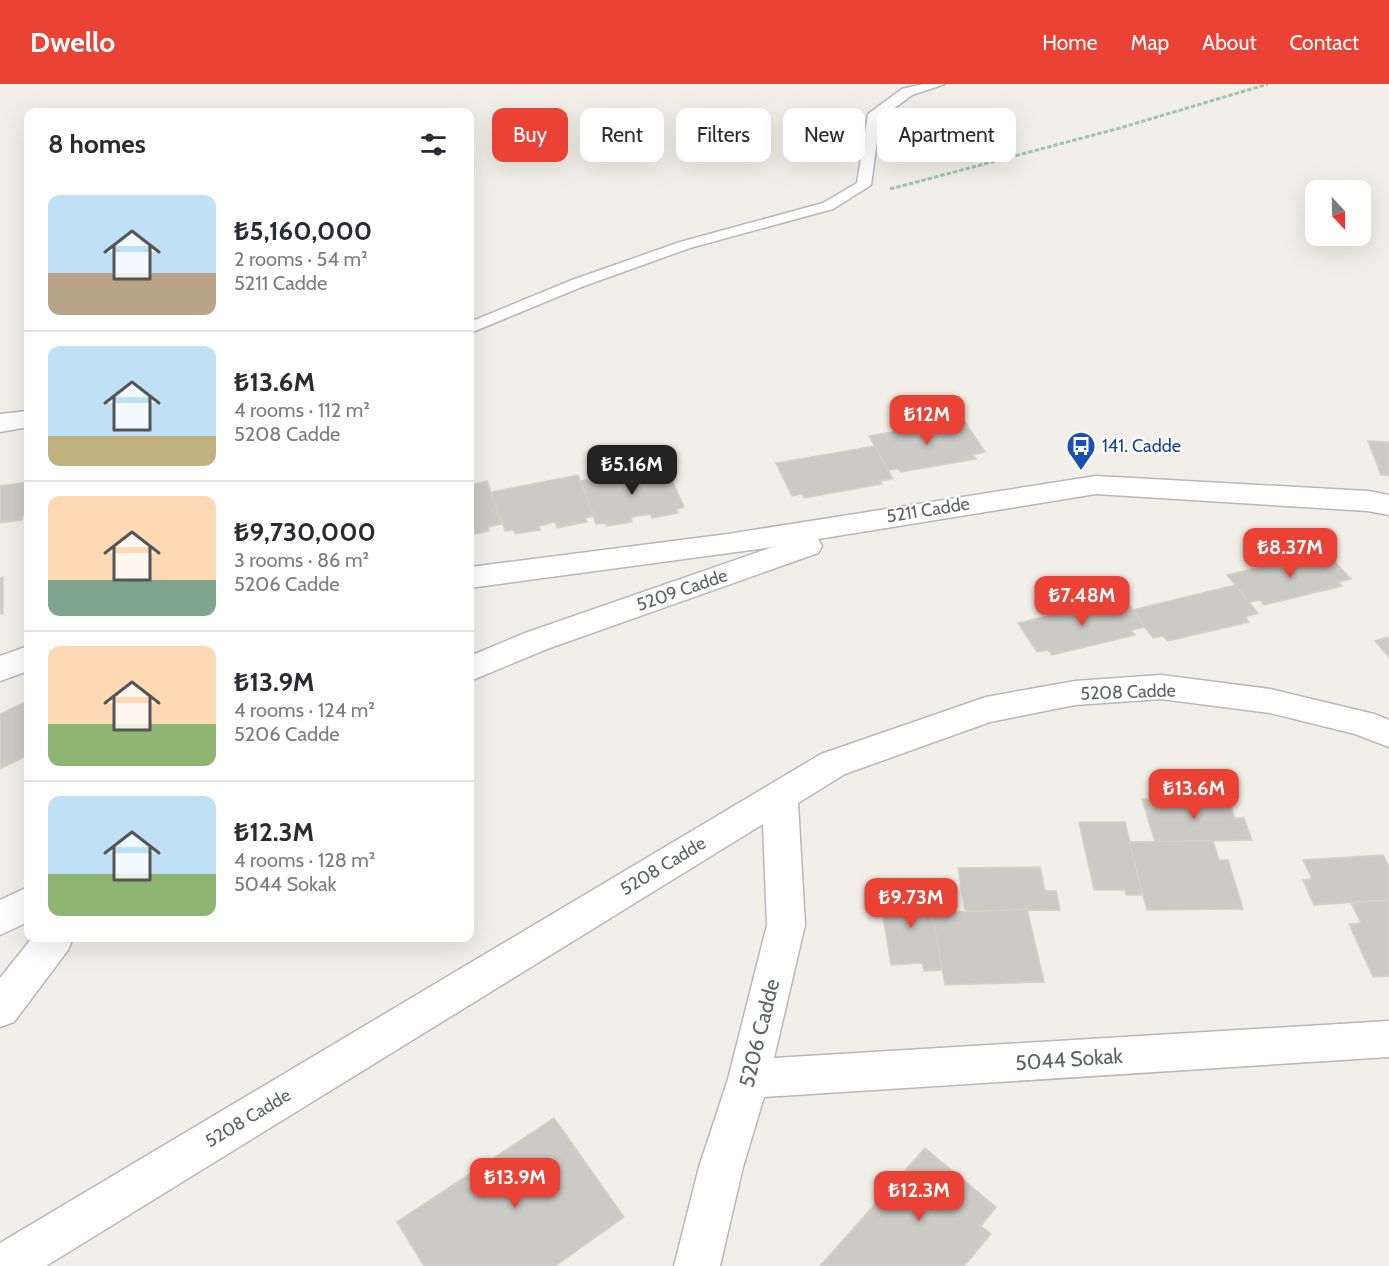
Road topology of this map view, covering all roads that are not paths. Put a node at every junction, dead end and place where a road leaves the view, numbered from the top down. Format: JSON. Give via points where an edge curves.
{"nodes":[{"id":1,"x":938,"y":84,"type":"edge"},
{"id":2,"x":474,"y":326,"type":"edge"},
{"id":3,"x":24,"y":420,"type":"edge"},
{"id":4,"x":0,"y":423,"type":"edge"},
{"id":5,"x":1389,"y":505,"type":"edge"},
{"id":6,"x":896,"y":515,"type":"junction"},
{"id":7,"x":474,"y":576,"type":"edge"},
{"id":8,"x":24,"y":660,"type":"edge"},
{"id":9,"x":474,"y":667,"type":"edge"},
{"id":10,"x":0,"y":669,"type":"edge"},
{"id":11,"x":1389,"y":734,"type":"edge"},
{"id":12,"x":780,"y":796,"type":"junction"},
{"id":13,"x":24,"y":905,"type":"edge"},
{"id":14,"x":0,"y":919,"type":"edge"},
{"id":15,"x":51,"y":942,"type":"edge"},
{"id":16,"x":0,"y":1009,"type":"edge"},
{"id":17,"x":1389,"y":1039,"type":"edge"},
{"id":18,"x":749,"y":1079,"type":"junction"},
{"id":19,"x":4,"y":1266,"type":"edge"},
{"id":20,"x":697,"y":1266,"type":"edge"}],
"edges":[{"from":1,"to":2,"type":"lane","via":[[907,92],[873,117],[864,184],[828,206],[674,249]]},
{"from":3,"to":4,"type":"street"},
{"from":5,"to":6,"type":"street","name":"5211 Cadde","via":[[1096,485]]},
{"from":6,"to":7,"type":"street","name":"5211 Cadde","via":[[728,544]]},
{"from":6,"to":9,"type":"street","name":"5209 Cadde","via":[[536,640]]},
{"from":8,"to":10,"type":"street"},
{"from":11,"to":12,"type":"street","name":"5208 Cadde","via":[[1362,723],[1270,700],[1161,687],[1075,693],[986,710],[915,733],[833,764]]},
{"from":12,"to":18,"type":"street","name":"5206 Cadde","via":[[786,925]]},
{"from":12,"to":19,"type":"street","name":"5208 Cadde"},
{"from":13,"to":14,"type":"street"},
{"from":15,"to":16,"type":"street"},
{"from":17,"to":18,"type":"street","name":"5044 Sokak"},
{"from":18,"to":20,"type":"street","name":"5206 Cadde","via":[[721,1167]]}]}
